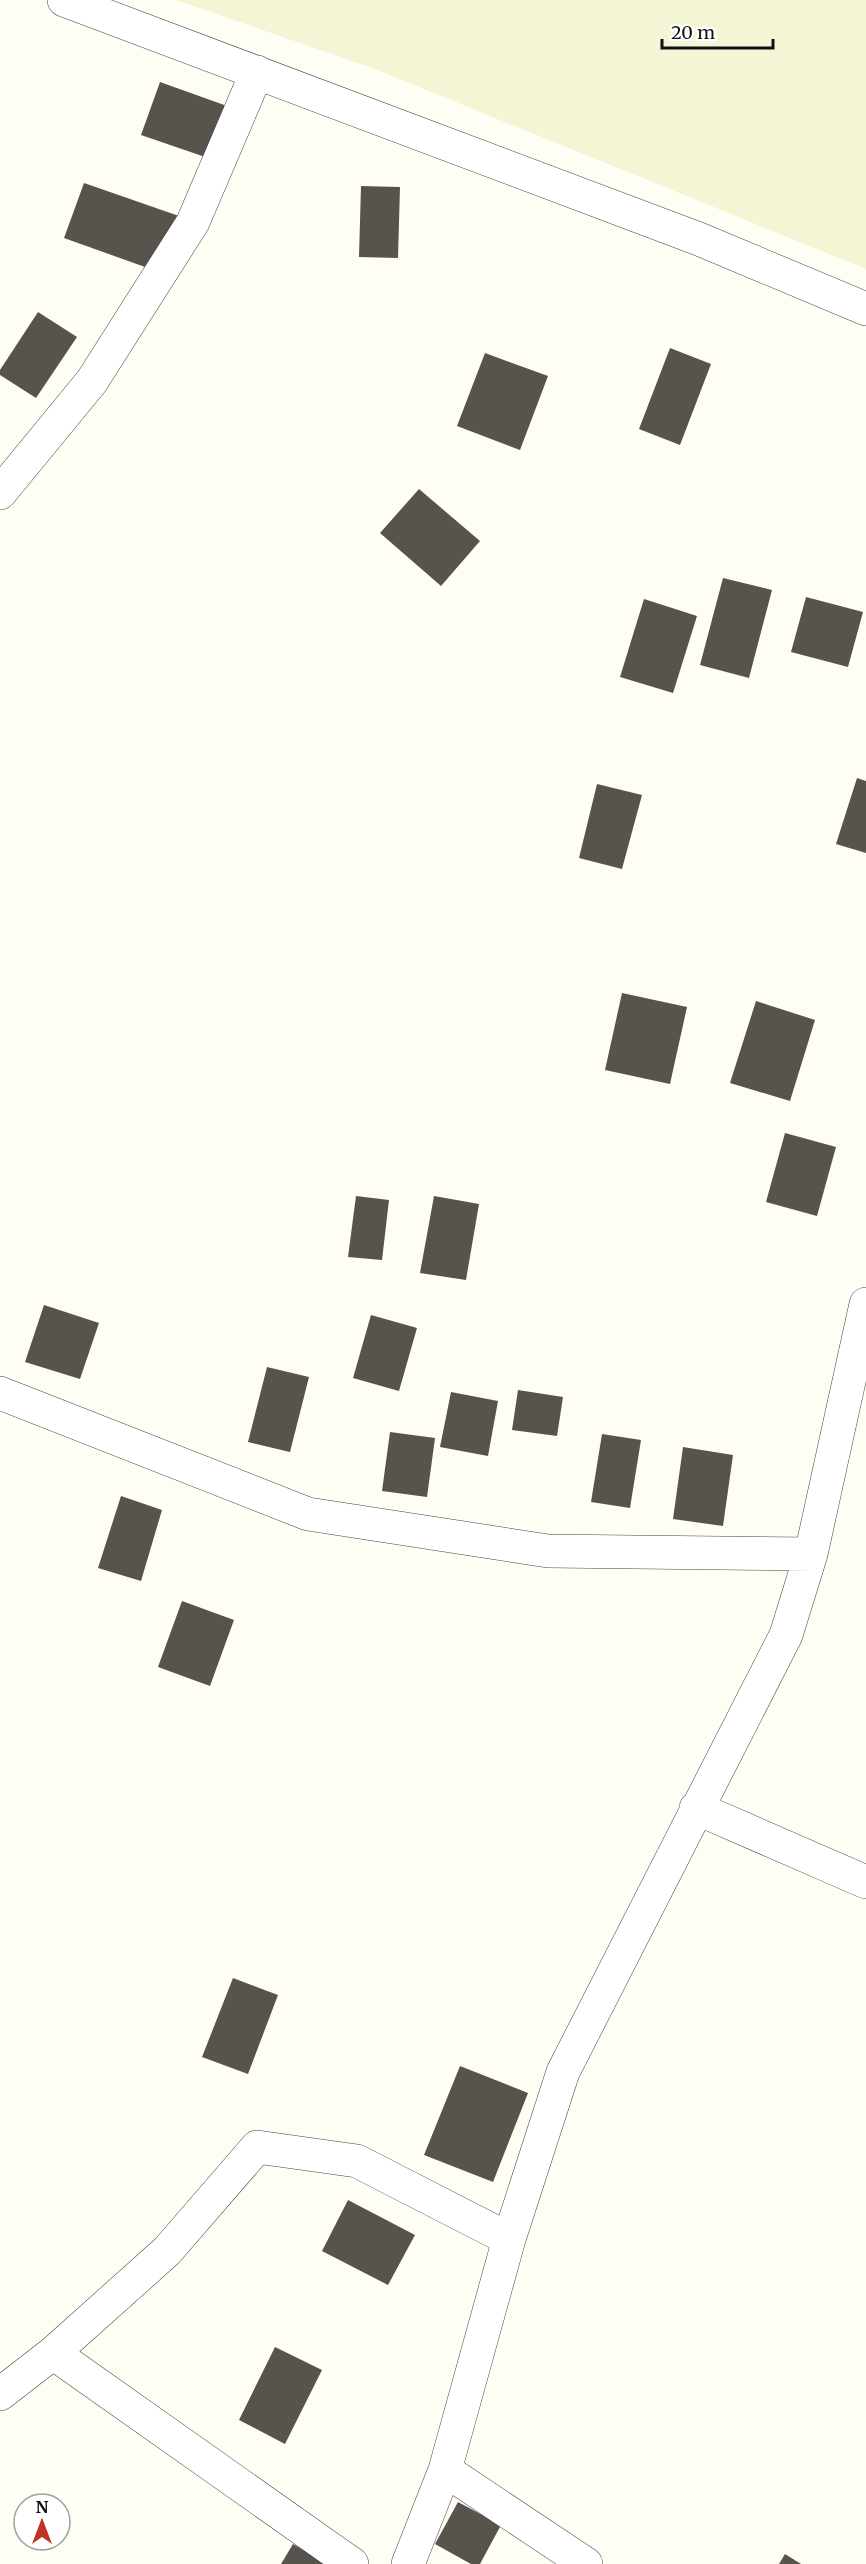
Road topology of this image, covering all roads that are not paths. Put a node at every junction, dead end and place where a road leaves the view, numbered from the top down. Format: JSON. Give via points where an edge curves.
{"nodes":[{"id":1,"x":64,"y":0,"type":"edge"},
{"id":2,"x":257,"y":72,"type":"junction"},
{"id":3,"x":866,"y":309,"type":"edge"},
{"id":4,"x":0,"y":493,"type":"edge"},
{"id":5,"x":866,"y":1304,"type":"edge"},
{"id":6,"x":0,"y":1393,"type":"edge"},
{"id":7,"x":811,"y":1554,"type":"junction"},
{"id":8,"x":696,"y":1808,"type":"junction"},
{"id":9,"x":866,"y":1882,"type":"edge"},
{"id":10,"x":509,"y":2239,"type":"junction"},
{"id":11,"x":53,"y":2353,"type":"junction"},
{"id":12,"x":0,"y":2394,"type":"edge"},
{"id":13,"x":445,"y":2470,"type":"junction"},
{"id":14,"x":352,"y":2564,"type":"edge"},
{"id":15,"x":408,"y":2564,"type":"edge"},
{"id":16,"x":586,"y":2564,"type":"edge"}],
"edges":[{"from":1,"to":2,"type":"street"},
{"from":2,"to":3,"type":"street","via":[[699,239]]},
{"from":2,"to":4,"type":"street","via":[[193,222],[92,381]]},
{"from":5,"to":7,"type":"street"},
{"from":6,"to":7,"type":"street","via":[[308,1514],[548,1551]]},
{"from":7,"to":8,"type":"street","via":[[786,1635]]},
{"from":8,"to":9,"type":"street"},
{"from":8,"to":10,"type":"street","via":[[563,2072]]},
{"from":10,"to":11,"type":"street","via":[[357,2161],[258,2147],[167,2251]]},
{"from":10,"to":13,"type":"street"},
{"from":11,"to":12,"type":"street"},
{"from":11,"to":14,"type":"street"},
{"from":13,"to":15,"type":"street"},
{"from":13,"to":16,"type":"street"}]}
